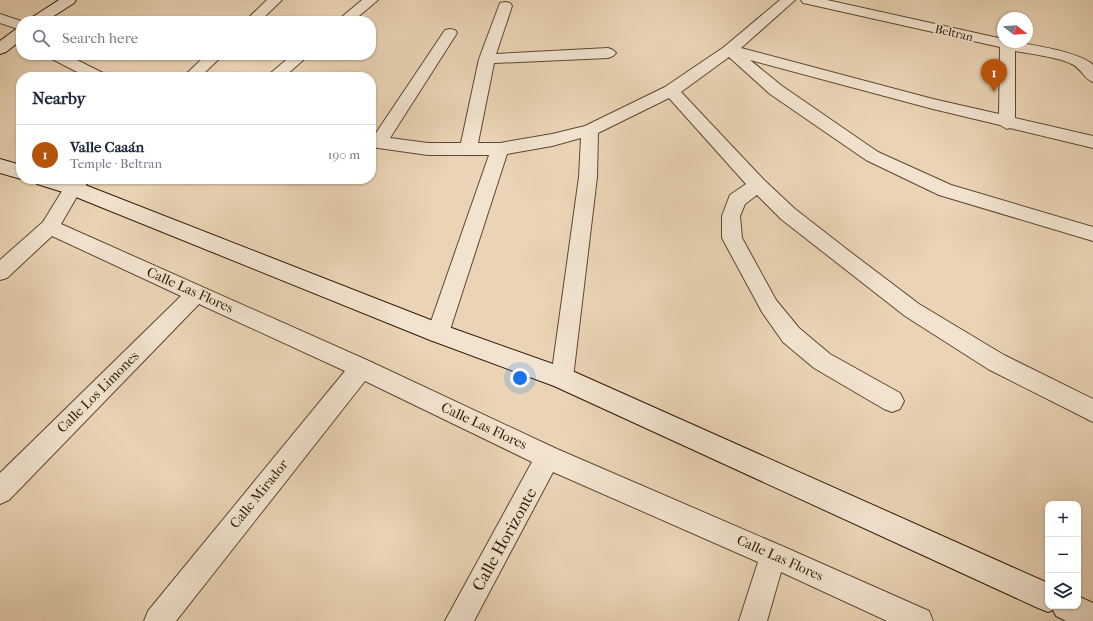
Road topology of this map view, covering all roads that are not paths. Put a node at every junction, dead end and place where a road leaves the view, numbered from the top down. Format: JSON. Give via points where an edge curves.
{"nodes":[{"id":1,"x":69,"y":0,"type":"edge"},
{"id":2,"x":275,"y":0,"type":"edge"},
{"id":3,"x":371,"y":0,"type":"edge"},
{"id":4,"x":788,"y":0,"type":"edge"},
{"id":5,"x":808,"y":0,"type":"edge"},
{"id":6,"x":504,"y":6,"type":"dead end"},
{"id":7,"x":44,"y":16,"type":"edge"},
{"id":8,"x":257,"y":16,"type":"edge"},
{"id":9,"x":350,"y":16,"type":"edge"},
{"id":10,"x":0,"y":18,"type":"edge"},
{"id":11,"x":16,"y":30,"type":"edge"},
{"id":12,"x":450,"y":33,"type":"dead end"},
{"id":13,"x":16,"y":36,"type":"edge"},
{"id":14,"x":997,"y":43,"type":"edge"},
{"id":15,"x":1007,"y":48,"type":"edge"},
{"id":16,"x":1021,"y":48,"type":"edge"},
{"id":17,"x":0,"y":49,"type":"edge"},
{"id":18,"x":729,"y":50,"type":"junction"},
{"id":19,"x":608,"y":53,"type":"dead end"},
{"id":20,"x":487,"y":59,"type":"junction"},
{"id":21,"x":65,"y":60,"type":"edge"},
{"id":22,"x":210,"y":60,"type":"edge"},
{"id":23,"x":295,"y":60,"type":"edge"},
{"id":24,"x":89,"y":72,"type":"edge"},
{"id":25,"x":196,"y":72,"type":"edge"},
{"id":26,"x":280,"y":72,"type":"edge"},
{"id":27,"x":1093,"y":77,"type":"edge"},
{"id":28,"x":671,"y":91,"type":"junction"},
{"id":29,"x":1007,"y":123,"type":"junction"},
{"id":30,"x":590,"y":130,"type":"junction"},
{"id":31,"x":376,"y":140,"type":"edge"},
{"id":32,"x":376,"y":141,"type":"edge"},
{"id":33,"x":1093,"y":142,"type":"edge"},
{"id":34,"x":500,"y":149,"type":"junction"},
{"id":35,"x":468,"y":150,"type":"junction"},
{"id":36,"x":0,"y":166,"type":"edge"},
{"id":37,"x":16,"y":171,"type":"edge"},
{"id":38,"x":77,"y":184,"type":"edge"},
{"id":39,"x":80,"y":184,"type":"edge"},
{"id":40,"x":758,"y":184,"type":"junction"},
{"id":41,"x":50,"y":227,"type":"junction"},
{"id":42,"x":1093,"y":234,"type":"edge"},
{"id":43,"x":0,"y":272,"type":"edge"},
{"id":44,"x":197,"y":294,"type":"junction"},
{"id":45,"x":438,"y":333,"type":"junction"},
{"id":46,"x":360,"y":368,"type":"junction"},
{"id":47,"x":562,"y":378,"type":"junction"},
{"id":48,"x":892,"y":401,"type":"dead end"},
{"id":49,"x":1093,"y":411,"type":"edge"},
{"id":50,"x":548,"y":457,"type":"junction"},
{"id":51,"x":0,"y":491,"type":"edge"},
{"id":52,"x":773,"y":555,"type":"junction"},
{"id":53,"x":1045,"y":597,"type":"edge"},
{"id":54,"x":1073,"y":609,"type":"edge"},
{"id":55,"x":1093,"y":618,"type":"edge"},
{"id":56,"x":158,"y":621,"type":"edge"},
{"id":57,"x":459,"y":621,"type":"edge"},
{"id":58,"x":753,"y":621,"type":"edge"},
{"id":59,"x":919,"y":621,"type":"edge"}],
"edges":[{"from":1,"to":7,"type":"street"},
{"from":2,"to":8,"type":"street"},
{"from":3,"to":9,"type":"street"},
{"from":4,"to":18,"type":"street"},
{"from":5,"to":14,"type":"street","name":"Beltran"},
{"from":6,"to":20,"type":"street"},
{"from":10,"to":11,"type":"street"},
{"from":12,"to":31,"type":"street"},
{"from":13,"to":17,"type":"street"},
{"from":15,"to":29,"type":"street"},
{"from":16,"to":27,"type":"street","name":"Beltran","via":[[1080,61]]},
{"from":18,"to":28,"type":"street"},
{"from":18,"to":29,"type":"street"},
{"from":18,"to":42,"type":"street","via":[[776,90],[872,156],[945,190]]},
{"from":19,"to":20,"type":"street"},
{"from":20,"to":35,"type":"street"},
{"from":21,"to":24,"type":"street"},
{"from":22,"to":25,"type":"street"},
{"from":23,"to":26,"type":"street"},
{"from":28,"to":30,"type":"street"},
{"from":28,"to":40,"type":"street"},
{"from":29,"to":33,"type":"street"},
{"from":30,"to":34,"type":"street"},
{"from":30,"to":47,"type":"street","via":[[588,177]]},
{"from":32,"to":35,"type":"street","via":[[428,149]]},
{"from":34,"to":35,"type":"street"},
{"from":34,"to":45,"type":"street"},
{"from":36,"to":37,"type":"street"},
{"from":38,"to":41,"type":"street"},
{"from":39,"to":45,"type":"street"},
{"from":40,"to":48,"type":"street","via":[[737,200],[731,216],[732,238],[769,306],[792,335],[822,361]]},
{"from":40,"to":49,"type":"street","via":[[788,214],[912,310],[996,362]]},
{"from":41,"to":43,"type":"street"},
{"from":41,"to":44,"type":"street","name":"Calle Las Flores"},
{"from":44,"to":46,"type":"street","name":"Calle Las Flores"},
{"from":44,"to":51,"type":"street","name":"Calle Los Limones"},
{"from":45,"to":47,"type":"street"},
{"from":46,"to":50,"type":"street","name":"Calle Las Flores"},
{"from":46,"to":56,"type":"street","name":"Calle Mirador"},
{"from":47,"to":53,"type":"street"},
{"from":50,"to":52,"type":"street","name":"Calle Las Flores"},
{"from":50,"to":57,"type":"street","name":"Calle Horizonte"},
{"from":52,"to":58,"type":"street"},
{"from":52,"to":59,"type":"street","name":"Calle Las Flores"},
{"from":54,"to":55,"type":"street"}]}
